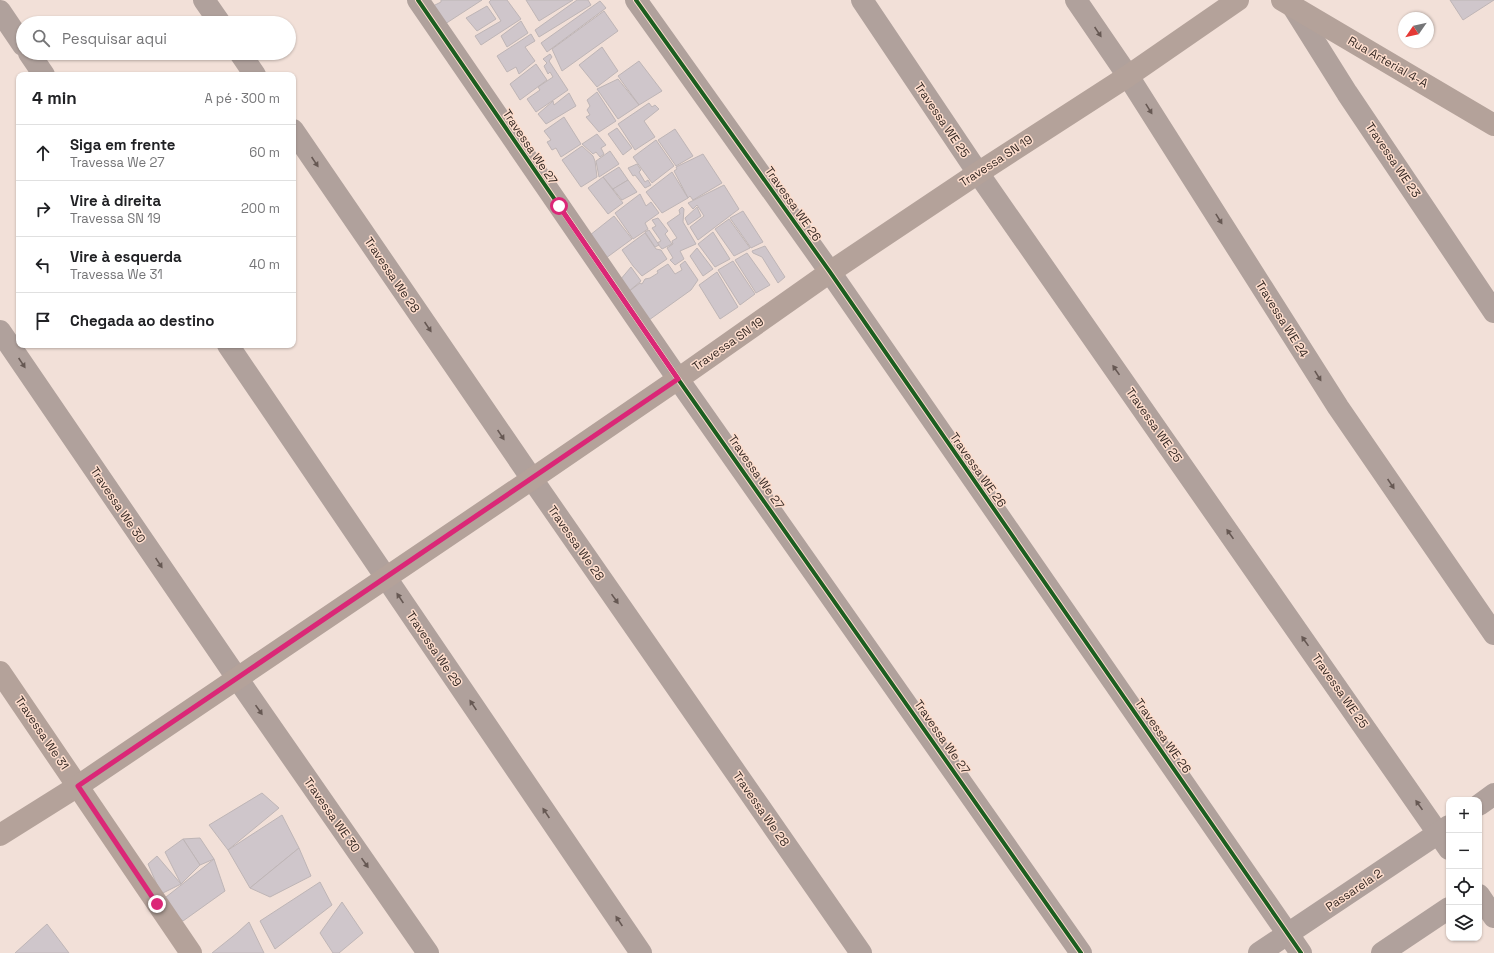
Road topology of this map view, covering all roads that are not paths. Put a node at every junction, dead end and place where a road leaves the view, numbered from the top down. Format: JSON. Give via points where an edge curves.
{"nodes":[{"id":1,"x":204,"y":0,"type":"edge"},
{"id":2,"x":418,"y":0,"type":"edge"},
{"id":3,"x":636,"y":0,"type":"edge"},
{"id":4,"x":862,"y":0,"type":"edge"},
{"id":5,"x":1076,"y":0,"type":"edge"},
{"id":6,"x":1238,"y":0,"type":"edge"},
{"id":7,"x":1287,"y":3,"type":"edge"},
{"id":8,"x":0,"y":11,"type":"edge"},
{"id":9,"x":215,"y":16,"type":"edge"},
{"id":10,"x":16,"y":35,"type":"edge"},
{"id":11,"x":34,"y":60,"type":"edge"},
{"id":12,"x":245,"y":60,"type":"edge"},
{"id":13,"x":42,"y":72,"type":"edge"},
{"id":14,"x":253,"y":72,"type":"edge"},
{"id":15,"x":1128,"y":76,"type":"junction"},
{"id":16,"x":1494,"y":124,"type":"edge"},
{"id":17,"x":296,"y":134,"type":"edge"},
{"id":18,"x":978,"y":173,"type":"junction"},
{"id":19,"x":830,"y":272,"type":"junction"},
{"id":20,"x":1494,"y":312,"type":"edge"},
{"id":21,"x":0,"y":331,"type":"edge"},
{"id":22,"x":230,"y":348,"type":"edge"},
{"id":23,"x":678,"y":379,"type":"junction"},
{"id":24,"x":532,"y":479,"type":"junction"},
{"id":25,"x":386,"y":578,"type":"junction"},
{"id":26,"x":1494,"y":634,"type":"edge"},
{"id":27,"x":0,"y":672,"type":"edge"},
{"id":28,"x":237,"y":678,"type":"junction"},
{"id":29,"x":78,"y":786,"type":"junction"},
{"id":30,"x":1494,"y":794,"type":"edge"},
{"id":31,"x":1482,"y":803,"type":"edge"},
{"id":32,"x":0,"y":835,"type":"edge"},
{"id":33,"x":1446,"y":836,"type":"edge"},
{"id":34,"x":1482,"y":899,"type":"edge"},
{"id":35,"x":1446,"y":910,"type":"edge"},
{"id":36,"x":1494,"y":917,"type":"edge"},
{"id":37,"x":1287,"y":934,"type":"junction"},
{"id":38,"x":191,"y":953,"type":"edge"},
{"id":39,"x":428,"y":953,"type":"edge"},
{"id":40,"x":641,"y":953,"type":"edge"},
{"id":41,"x":861,"y":953,"type":"edge"},
{"id":42,"x":1081,"y":953,"type":"edge"},
{"id":43,"x":1259,"y":953,"type":"edge"},
{"id":44,"x":1301,"y":953,"type":"edge"},
{"id":45,"x":1382,"y":953,"type":"edge"}],
"edges":[{"from":1,"to":9,"type":"street"},
{"from":2,"to":23,"type":"street","name":"Travessa We 27"},
{"from":3,"to":19,"type":"street","name":"Travessa WE 26"},
{"from":4,"to":18,"type":"street","name":"Travessa WE 25"},
{"from":5,"to":15,"type":"street","name":"Travessa WE 24","one_way":true},
{"from":6,"to":15,"type":"main road","name":"Travessa SN 19"},
{"from":7,"to":16,"type":"main road","name":"Rua Arterial 4-A"},
{"from":7,"to":20,"type":"street","name":"Travessa WE 23"},
{"from":8,"to":10,"type":"street"},
{"from":11,"to":13,"type":"street"},
{"from":12,"to":14,"type":"street"},
{"from":15,"to":18,"type":"main road","name":"Travessa SN 19"},
{"from":15,"to":26,"type":"street","name":"Travessa WE 24","one_way":true,"via":[[1338,407]]},
{"from":17,"to":24,"type":"street","name":"Travessa We 28","one_way":true},
{"from":18,"to":19,"type":"main road","name":"Travessa SN 19"},
{"from":33,"to":18,"type":"street","name":"Travessa WE 25","one_way":true},
{"from":19,"to":23,"type":"main road","name":"Travessa SN 19"},
{"from":19,"to":37,"type":"street","name":"Travessa WE 26"},
{"from":21,"to":28,"type":"street","name":"Travessa We 30","one_way":true},
{"from":22,"to":25,"type":"street","name":"Travessa We 29"},
{"from":23,"to":24,"type":"main road","name":"Travessa SN 19"},
{"from":23,"to":42,"type":"street","name":"Travessa We 27"},
{"from":24,"to":25,"type":"main road","name":"Travessa SN 19"},
{"from":24,"to":41,"type":"street","name":"Travessa We 28","one_way":true},
{"from":25,"to":28,"type":"main road","name":"Travessa SN 19"},
{"from":40,"to":25,"type":"street","name":"Travessa We 29","one_way":true},
{"from":27,"to":29,"type":"main road","name":"Travessa We 31"},
{"from":28,"to":29,"type":"main road","name":"Travessa SN 19"},
{"from":28,"to":39,"type":"street","name":"Travessa WE 30","one_way":true},
{"from":29,"to":32,"type":"main road","name":"Travessa SN 19"},
{"from":29,"to":38,"type":"main road","name":"Travessa We 31"},
{"from":30,"to":31,"type":"street"},
{"from":33,"to":37,"type":"street","name":"Passarela 2"},
{"from":34,"to":36,"type":"street"},
{"from":35,"to":45,"type":"street"},
{"from":37,"to":43,"type":"street","name":"Passarela 2"},
{"from":37,"to":44,"type":"street","name":"Travessa WE 26"}]}
